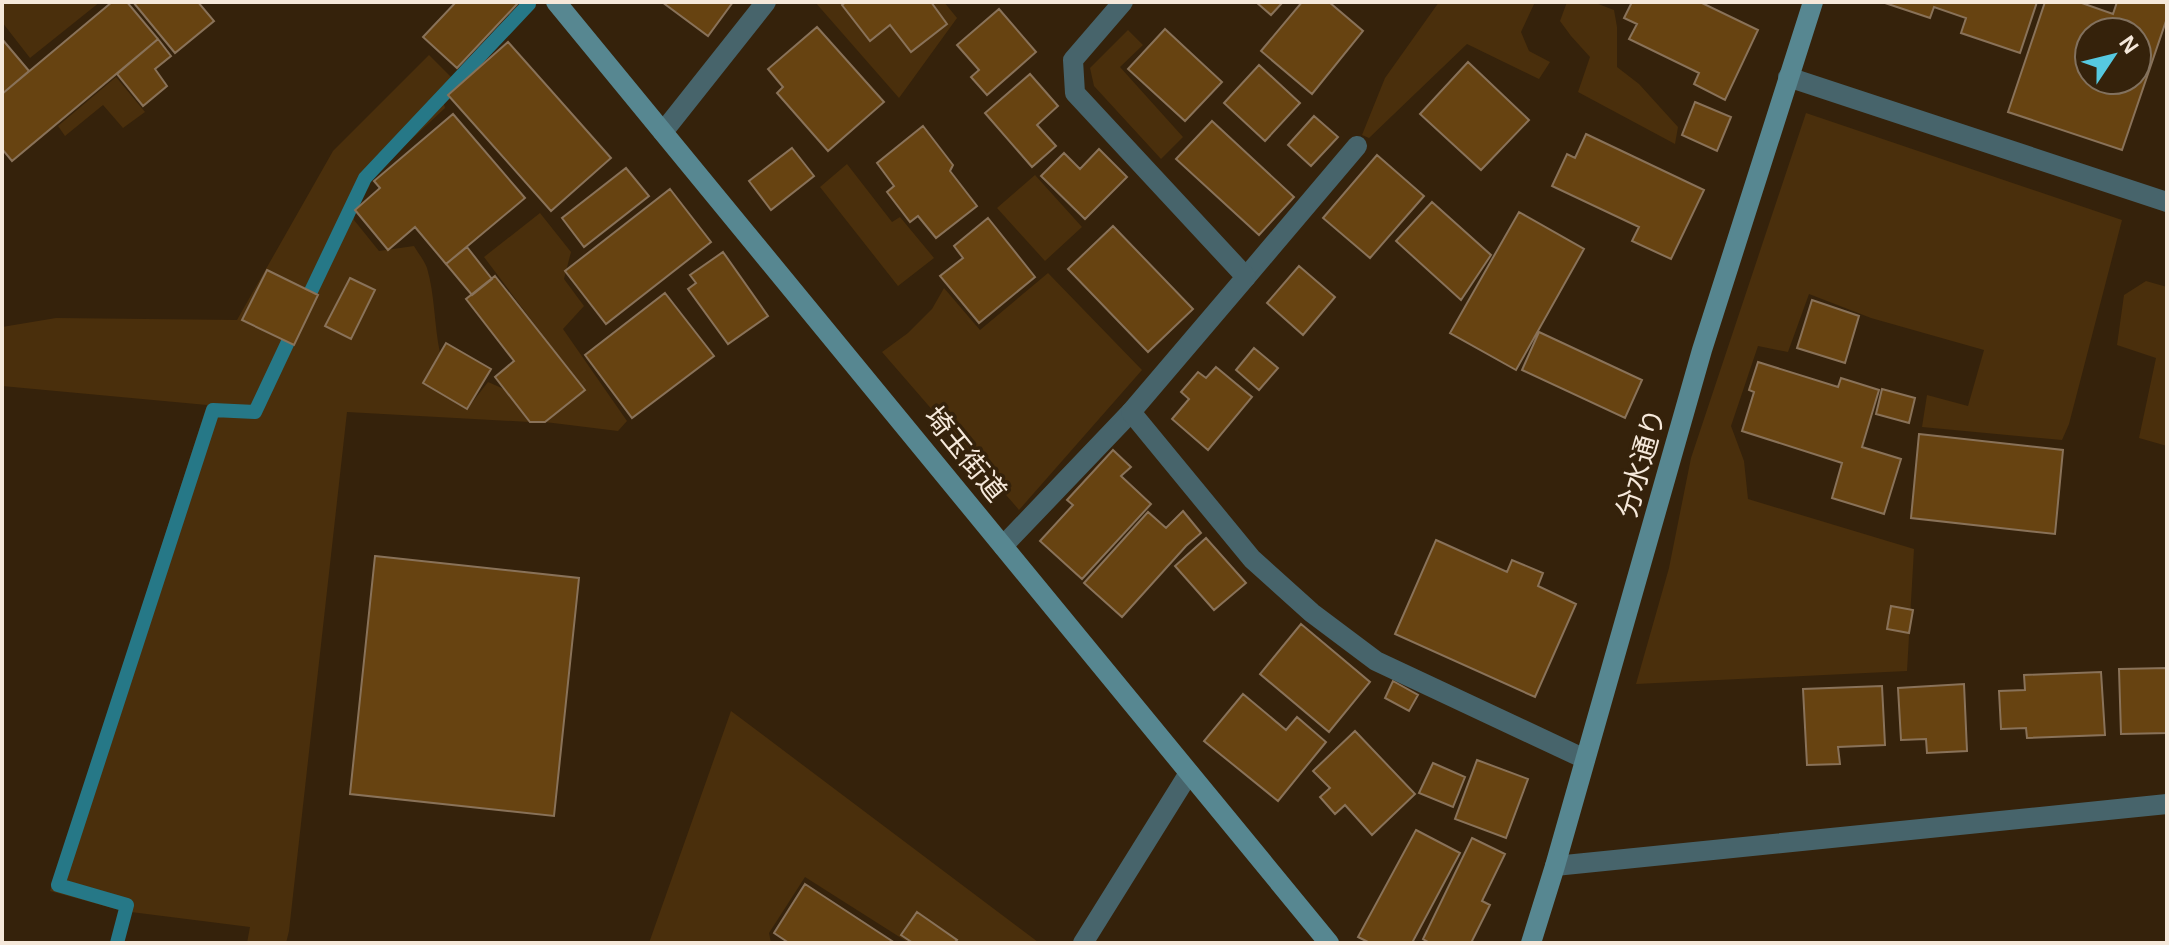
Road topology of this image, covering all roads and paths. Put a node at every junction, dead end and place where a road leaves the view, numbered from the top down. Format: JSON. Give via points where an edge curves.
{"nodes":[{"id":1,"x":556,"y":2,"type":"edge"},
{"id":2,"x":766,"y":2,"type":"edge"},
{"id":3,"x":1123,"y":2,"type":"edge"},
{"id":4,"x":1813,"y":2,"type":"edge"},
{"id":5,"x":1788,"y":77,"type":"junction"},
{"id":6,"x":663,"y":132,"type":"junction"},
{"id":7,"x":1357,"y":146,"type":"dead end"},
{"id":8,"x":2167,"y":202,"type":"edge"},
{"id":9,"x":1246,"y":277,"type":"junction"},
{"id":10,"x":1131,"y":412,"type":"junction"},
{"id":11,"x":1003,"y":546,"type":"junction"},
{"id":12,"x":1585,"y":759,"type":"junction"},
{"id":13,"x":1189,"y":773,"type":"junction"},
{"id":14,"x":2167,"y":804,"type":"edge"},
{"id":15,"x":1555,"y":866,"type":"junction"},
{"id":16,"x":1083,"y":943,"type":"edge"},
{"id":17,"x":1329,"y":943,"type":"edge"},
{"id":18,"x":1531,"y":943,"type":"edge"}],
"edges":[{"from":1,"to":6,"type":"street","name":"埼玉街道"},
{"from":2,"to":6,"type":"street"},
{"from":3,"to":9,"type":"street","via":[[1073,60],[1075,93]]},
{"from":4,"to":5,"type":"street","name":"分水通り"},
{"from":5,"to":8,"type":"street"},
{"from":5,"to":12,"type":"street","name":"分水通り","via":[[1702,350]]},
{"from":6,"to":11,"type":"street","name":"埼玉街道"},
{"from":7,"to":9,"type":"street"},
{"from":9,"to":10,"type":"street"},
{"from":10,"to":11,"type":"street"},
{"from":10,"to":12,"type":"street","via":[[1252,559],[1312,613],[1376,661]]},
{"from":11,"to":13,"type":"street","name":"埼玉街道"},
{"from":12,"to":15,"type":"street","name":"分水通り"},
{"from":13,"to":16,"type":"street"},
{"from":13,"to":17,"type":"street","name":"埼玉街道"},
{"from":14,"to":15,"type":"street"},
{"from":15,"to":18,"type":"street","name":"分水通り"}]}
